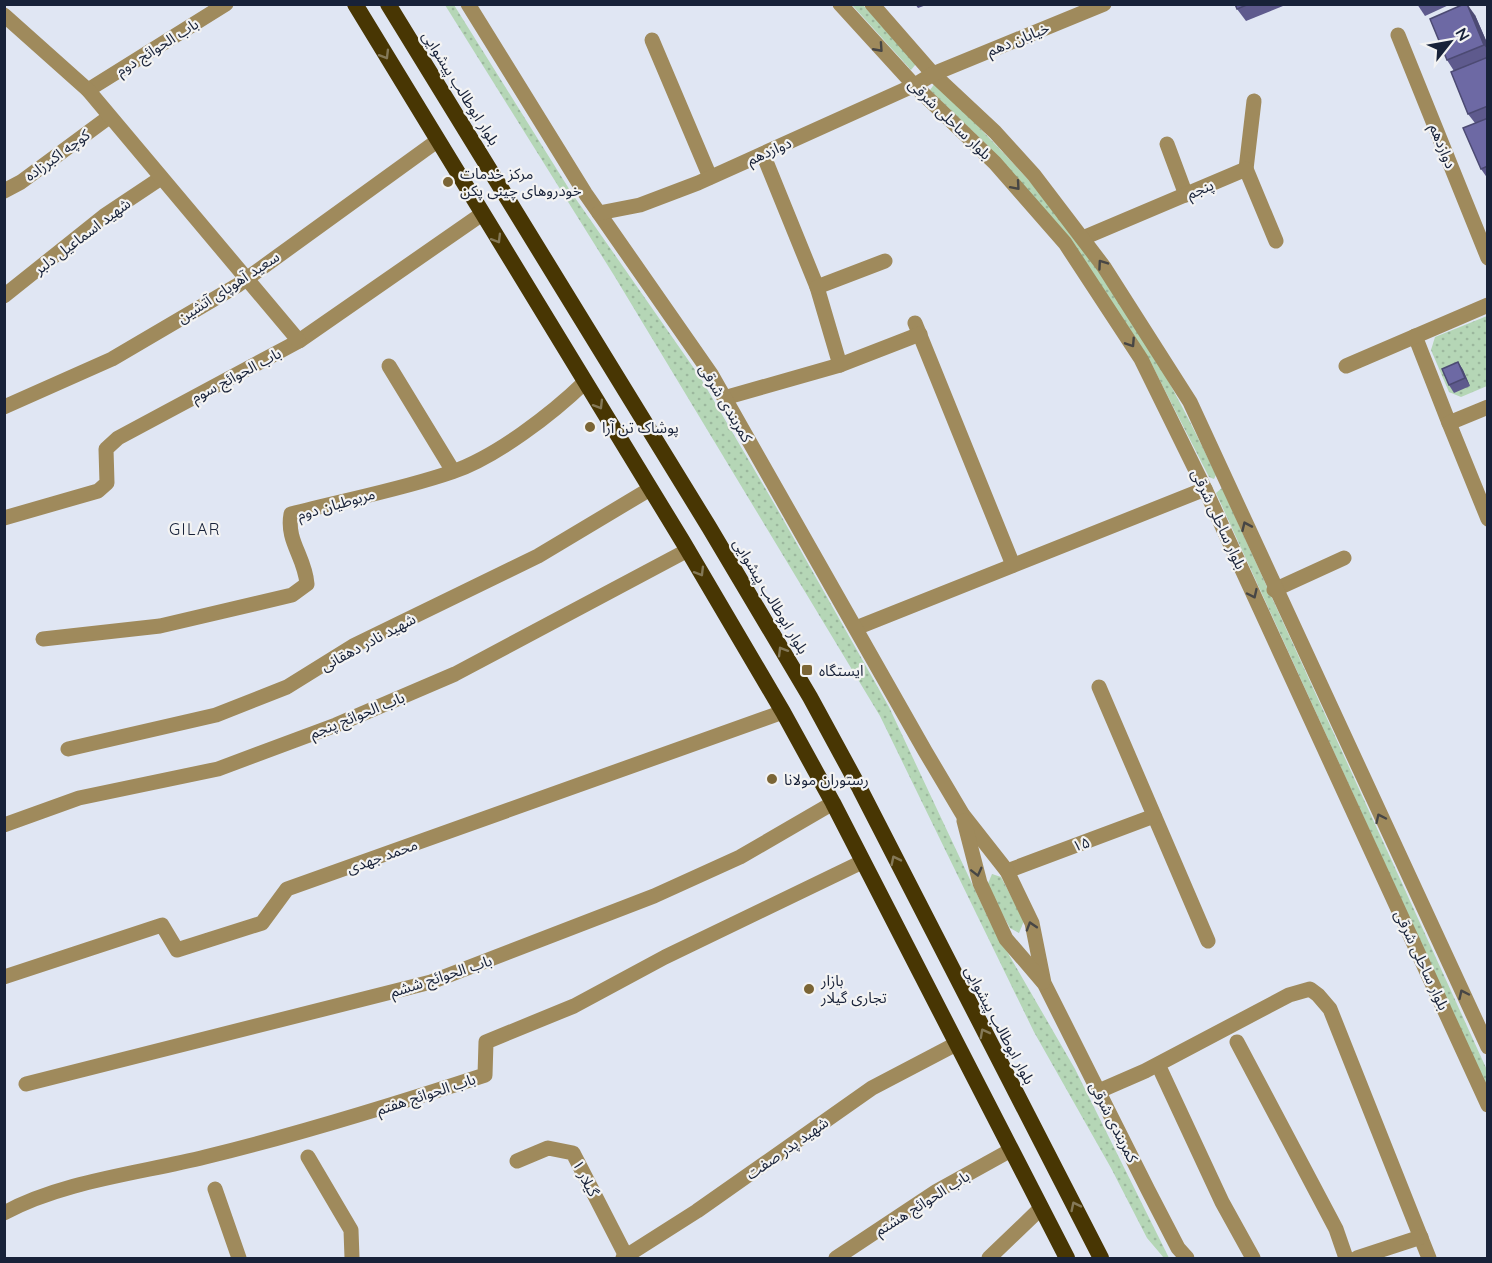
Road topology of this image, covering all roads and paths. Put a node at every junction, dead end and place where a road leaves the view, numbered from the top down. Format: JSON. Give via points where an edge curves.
{"nodes":[{"id":1,"x":226,"y":4,"type":"edge"},
{"id":2,"x":355,"y":4,"type":"edge"},
{"id":3,"x":388,"y":4,"type":"edge"},
{"id":4,"x":468,"y":4,"type":"edge"},
{"id":5,"x":840,"y":4,"type":"edge"},
{"id":6,"x":872,"y":4,"type":"edge"},
{"id":7,"x":1104,"y":4,"type":"edge"},
{"id":8,"x":4,"y":15,"type":"edge"},
{"id":9,"x":1398,"y":34,"type":"dead end"},
{"id":10,"x":652,"y":40,"type":"dead end"},
{"id":11,"x":933,"y":74,"type":"junction"},
{"id":12,"x":915,"y":85,"type":"junction"},
{"id":13,"x":88,"y":90,"type":"junction"},
{"id":14,"x":1254,"y":102,"type":"dead end"},
{"id":15,"x":109,"y":117,"type":"junction"},
{"id":16,"x":437,"y":141,"type":"junction"},
{"id":17,"x":1167,"y":144,"type":"dead end"},
{"id":18,"x":763,"y":153,"type":"junction"},
{"id":19,"x":1246,"y":170,"type":"junction"},
{"id":20,"x":710,"y":177,"type":"junction"},
{"id":21,"x":162,"y":178,"type":"junction"},
{"id":22,"x":4,"y":191,"type":"edge"},
{"id":23,"x":1186,"y":195,"type":"junction"},
{"id":24,"x":598,"y":213,"type":"junction"},
{"id":25,"x":482,"y":214,"type":"junction"},
{"id":26,"x":1083,"y":238,"type":"junction"},
{"id":27,"x":1276,"y":241,"type":"dead end"},
{"id":28,"x":1488,"y":258,"type":"edge"},
{"id":29,"x":885,"y":261,"type":"dead end"},
{"id":30,"x":247,"y":277,"type":"junction"},
{"id":31,"x":817,"y":287,"type":"junction"},
{"id":32,"x":4,"y":296,"type":"edge"},
{"id":33,"x":1488,"y":305,"type":"edge"},
{"id":34,"x":1415,"y":336,"type":"junction"},
{"id":35,"x":299,"y":341,"type":"junction"},
{"id":36,"x":840,"y":365,"type":"junction"},
{"id":37,"x":389,"y":366,"type":"dead end"},
{"id":38,"x":1346,"y":366,"type":"dead end"},
{"id":39,"x":585,"y":382,"type":"junction"},
{"id":40,"x":724,"y":398,"type":"junction"},
{"id":41,"x":4,"y":407,"type":"edge"},
{"id":42,"x":1488,"y":407,"type":"edge"},
{"id":43,"x":1449,"y":423,"type":"junction"},
{"id":44,"x":453,"y":471,"type":"junction"},
{"id":45,"x":1225,"y":479,"type":"junction"},
{"id":46,"x":650,"y":489,"type":"junction"},
{"id":47,"x":1205,"y":489,"type":"junction"},
{"id":48,"x":4,"y":518,"type":"edge"},
{"id":49,"x":1488,"y":519,"type":"edge"},
{"id":50,"x":688,"y":550,"type":"junction"},
{"id":51,"x":1344,"y":558,"type":"dead end"},
{"id":52,"x":1013,"y":565,"type":"junction"},
{"id":53,"x":1274,"y":590,"type":"junction"},
{"id":54,"x":856,"y":628,"type":"junction"},
{"id":55,"x":43,"y":639,"type":"dead end"},
{"id":56,"x":1099,"y":687,"type":"dead end"},
{"id":57,"x":783,"y":712,"type":"junction"},
{"id":58,"x":69,"y":748,"type":"dead end"},
{"id":59,"x":833,"y":803,"type":"junction"},
{"id":60,"x":963,"y":815,"type":"junction"},
{"id":61,"x":1154,"y":816,"type":"junction"},
{"id":62,"x":4,"y":825,"type":"edge"},
{"id":63,"x":862,"y":862,"type":"junction"},
{"id":64,"x":1007,"y":871,"type":"junction"},
{"id":65,"x":1208,"y":941,"type":"dead end"},
{"id":66,"x":4,"y":977,"type":"edge"},
{"id":67,"x":1044,"y":983,"type":"junction"},
{"id":68,"x":1484,"y":1031,"type":"edge"},
{"id":69,"x":1237,"y":1042,"type":"dead end"},
{"id":70,"x":956,"y":1044,"type":"junction"},
{"id":71,"x":1488,"y":1047,"type":"edge"},
{"id":72,"x":1161,"y":1071,"type":"dead end"},
{"id":73,"x":26,"y":1084,"type":"dead end"},
{"id":74,"x":1099,"y":1091,"type":"junction"},
{"id":75,"x":1488,"y":1105,"type":"edge"},
{"id":76,"x":1011,"y":1150,"type":"junction"},
{"id":77,"x":308,"y":1157,"type":"dead end"},
{"id":78,"x":517,"y":1161,"type":"dead end"},
{"id":79,"x":215,"y":1190,"type":"dead end"},
{"id":80,"x":1041,"y":1208,"type":"junction"},
{"id":81,"x":4,"y":1213,"type":"edge"},
{"id":82,"x":1421,"y":1237,"type":"junction"},
{"id":83,"x":239,"y":1258,"type":"edge"},
{"id":84,"x":352,"y":1258,"type":"edge"},
{"id":85,"x":625,"y":1258,"type":"edge"},
{"id":86,"x":836,"y":1258,"type":"edge"},
{"id":87,"x":989,"y":1258,"type":"edge"},
{"id":88,"x":1067,"y":1258,"type":"edge"},
{"id":89,"x":1101,"y":1258,"type":"edge"},
{"id":90,"x":1187,"y":1258,"type":"edge"},
{"id":91,"x":1252,"y":1258,"type":"edge"},
{"id":92,"x":1346,"y":1258,"type":"edge"},
{"id":93,"x":1357,"y":1258,"type":"edge"},
{"id":94,"x":1429,"y":1258,"type":"edge"}],
"edges":[{"from":1,"to":13,"type":"street","name":"باب الحوائج دوم"},
{"from":2,"to":16,"type":"highway","one_way":true},
{"from":89,"to":3,"type":"highway","name":"بلوار ابوطالب پیشوایی","one_way":true,"via":[[810,697]]},
{"from":4,"to":24,"type":"street","name":"کمربندی شرقی"},
{"from":5,"to":12,"type":"street","name":"بلوار ساحلی شرقی","one_way":true},
{"from":6,"to":11,"type":"street","name":"بلوار ساحلی شرقی"},
{"from":7,"to":11,"type":"street","name":"خیابان دهم"},
{"from":8,"to":13,"type":"street"},
{"from":9,"to":28,"type":"street","name":"دوازدهم"},
{"from":10,"to":20,"type":"street"},
{"from":11,"to":12,"type":"street","name":"دوازدهم"},
{"from":11,"to":26,"type":"street","name":"بلوار ساحلی شرقی","via":[[995,132]]},
{"from":12,"to":18,"type":"street","name":"دوازدهم"},
{"from":12,"to":47,"type":"street","name":"بلوار ساحلی شرقی","one_way":true,"via":[[995,163],[1065,243],[1141,359]]},
{"from":13,"to":15,"type":"street"},
{"from":14,"to":19,"type":"street"},
{"from":15,"to":21,"type":"street"},
{"from":15,"to":22,"type":"street","name":"کوچه اکبرزاده"},
{"from":16,"to":25,"type":"highway"},
{"from":16,"to":30,"type":"street","name":"سعید آهوپای آتشین"},
{"from":17,"to":23,"type":"street"},
{"from":18,"to":20,"type":"street","name":"دوازدهم"},
{"from":18,"to":31,"type":"street"},
{"from":19,"to":23,"type":"street","name":"پنجم"},
{"from":19,"to":27,"type":"street"},
{"from":20,"to":24,"type":"street","name":"دوازدهم","via":[[640,205]]},
{"from":21,"to":30,"type":"street"},
{"from":21,"to":32,"type":"street","name":"شهید اسماعیل دلبر","via":[[104,216]]},
{"from":23,"to":26,"type":"street","name":"پنجم"},
{"from":24,"to":40,"type":"street","name":"کمربندی شرقی"},
{"from":25,"to":35,"type":"street","name":"باب الحوائج سوم"},
{"from":25,"to":39,"type":"highway","one_way":true},
{"from":45,"to":26,"type":"street","name":"بلوار ساحلی شرقی","one_way":true,"via":[[1190,402]]},
{"from":29,"to":31,"type":"street"},
{"from":30,"to":35,"type":"street"},
{"from":30,"to":41,"type":"street","name":"سعید آهوپای آتشین","via":[[112,359]]},
{"from":31,"to":36,"type":"street"},
{"from":33,"to":34,"type":"street"},
{"from":34,"to":38,"type":"street"},
{"from":34,"to":43,"type":"street"},
{"from":35,"to":48,"type":"street","name":"باب الحوائج سوم","via":[[118,438],[106,449],[107,483],[98,491]]},
{"from":36,"to":40,"type":"street"},
{"from":36,"to":52,"type":"street","via":[[917,329]]},
{"from":37,"to":44,"type":"street"},
{"from":39,"to":44,"type":"street","name":"مربوطیان دوم","via":[[514,439]]},
{"from":39,"to":46,"type":"highway","one_way":true},
{"from":40,"to":54,"type":"street","name":"کمربندی شرقی"},
{"from":42,"to":43,"type":"street"},
{"from":43,"to":49,"type":"street"},
{"from":44,"to":55,"type":"street","name":"مربوطیان دوم","via":[[291,514],[289,528],[307,584],[292,595],[160,626]]},
{"from":45,"to":47,"type":"street"},
{"from":53,"to":45,"type":"street","name":"بلوار ساحلی شرقی","one_way":true},
{"from":46,"to":50,"type":"highway"},
{"from":46,"to":58,"type":"street","name":"شهید نادر دهقانی","via":[[538,556],[353,646],[287,687],[216,715]]},
{"from":47,"to":52,"type":"street"},
{"from":47,"to":75,"type":"street","name":"بلوار ساحلی شرقی","one_way":true},
{"from":50,"to":57,"type":"highway","one_way":true},
{"from":50,"to":62,"type":"street","name":"باب الحوائج پنجم","via":[[455,674],[336,725],[218,769],[79,798]]},
{"from":51,"to":53,"type":"street"},
{"from":52,"to":54,"type":"street"},
{"from":68,"to":53,"type":"street","name":"بلوار ساحلی شرقی","one_way":true},
{"from":54,"to":60,"type":"street","name":"کمربندی شرقی"},
{"from":56,"to":61,"type":"street"},
{"from":57,"to":59,"type":"highway"},
{"from":57,"to":66,"type":"street","name":"محمد جهدی","via":[[287,889],[262,923],[177,950],[162,925]]},
{"from":59,"to":63,"type":"highway"},
{"from":59,"to":73,"type":"street","name":"باب الحوائج ششم","via":[[740,857],[654,896],[431,982]]},
{"from":60,"to":64,"type":"street","name":"کمربندی شرقی"},
{"from":60,"to":67,"type":"street","name":"کمربندی شرقی","one_way":true,"via":[[980,883],[1006,939]]},
{"from":61,"to":64,"type":"street","name":"۱۵"},
{"from":61,"to":65,"type":"street"},
{"from":63,"to":70,"type":"highway"},
{"from":63,"to":81,"type":"street","name":"باب الحوائج هفتم","via":[[665,957],[574,1006],[486,1042],[485,1075],[365,1114],[207,1157],[32,1198]]},
{"from":67,"to":64,"type":"street","name":"کمربندی شرقی","one_way":true,"via":[[1032,923]]},
{"from":67,"to":74,"type":"street","name":"کمربندی شرقی"},
{"from":68,"to":71,"type":"street","name":"بلوار ساحلی شرقی"},
{"from":69,"to":92,"type":"street","via":[[1336,1228]]},
{"from":70,"to":76,"type":"highway"},
{"from":70,"to":85,"type":"street","name":"شهید پدر صفت","via":[[872,1088]]},
{"from":72,"to":91,"type":"street"},
{"from":74,"to":82,"type":"street","via":[[1289,995],[1310,989],[1330,1009]]},
{"from":74,"to":90,"type":"street","name":"کمربندی شرقی","via":[[1178,1248]]},
{"from":76,"to":80,"type":"highway"},
{"from":76,"to":86,"type":"street","name":"باب الحوائج هشتم","via":[[937,1191]]},
{"from":77,"to":84,"type":"street","via":[[351,1230]]},
{"from":78,"to":85,"type":"street","name":"گیلار ۱","via":[[548,1148],[573,1153]]},
{"from":79,"to":83,"type":"street"},
{"from":80,"to":87,"type":"street"},
{"from":80,"to":88,"type":"highway"},
{"from":82,"to":93,"type":"street"},
{"from":82,"to":94,"type":"street"}]}
